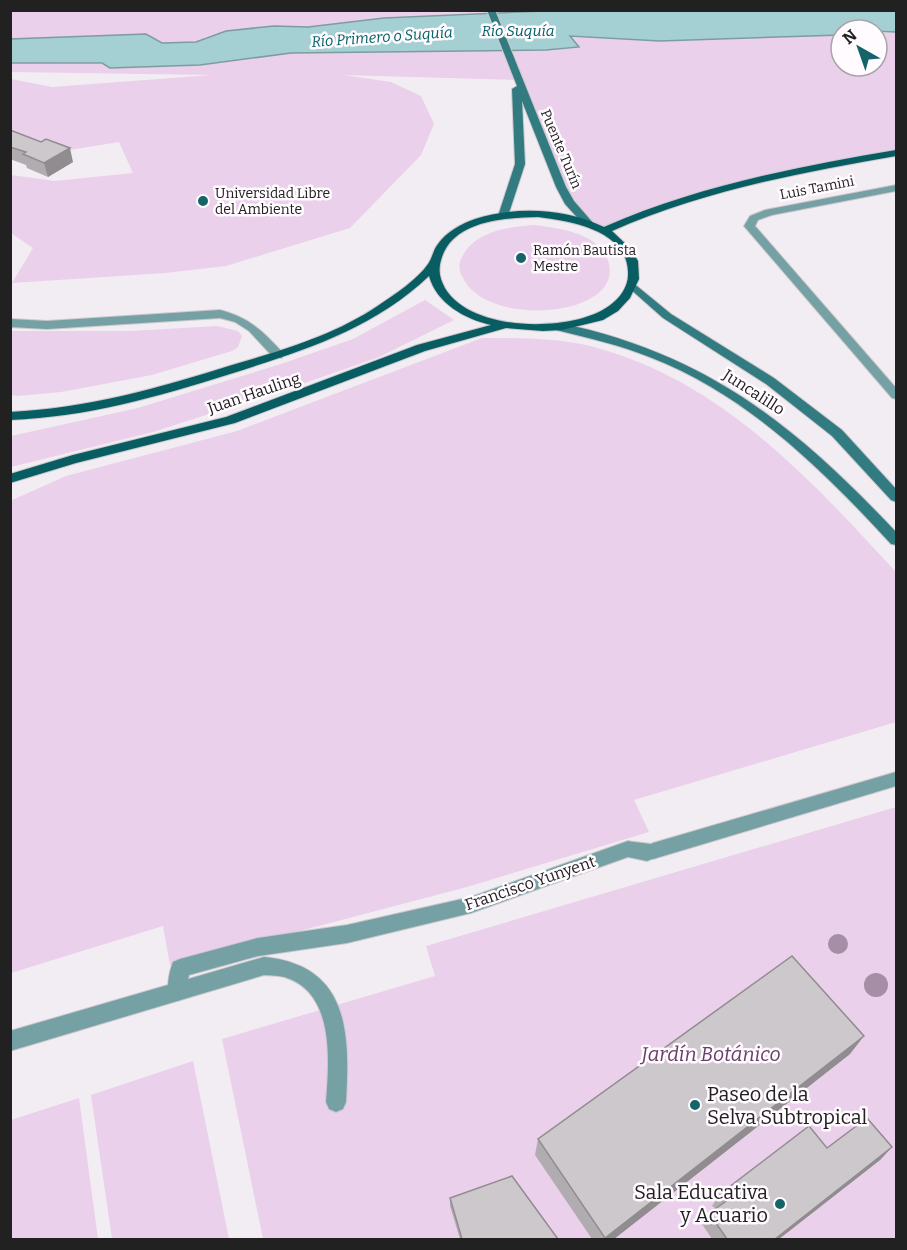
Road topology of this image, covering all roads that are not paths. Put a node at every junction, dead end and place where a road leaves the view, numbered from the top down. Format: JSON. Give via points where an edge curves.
{"nodes":[{"id":1,"x":491,"y":10,"type":"edge"},
{"id":2,"x":517,"y":80,"type":"junction"},
{"id":3,"x":897,"y":153,"type":"edge"},
{"id":4,"x":897,"y":188,"type":"edge"},
{"id":5,"x":503,"y":216,"type":"junction"},
{"id":6,"x":589,"y":224,"type":"junction"},
{"id":7,"x":603,"y":231,"type":"junction"},
{"id":8,"x":434,"y":265,"type":"junction"},
{"id":9,"x":632,"y":285,"type":"junction"},
{"id":10,"x":10,"y":323,"type":"edge"},
{"id":11,"x":505,"y":325,"type":"junction"},
{"id":12,"x":560,"y":327,"type":"junction"},
{"id":13,"x":278,"y":355,"type":"junction"},
{"id":14,"x":897,"y":394,"type":"edge"},
{"id":15,"x":10,"y":416,"type":"edge"},
{"id":16,"x":10,"y":478,"type":"edge"},
{"id":17,"x":897,"y":497,"type":"edge"},
{"id":18,"x":897,"y":540,"type":"edge"},
{"id":19,"x":897,"y":779,"type":"edge"},
{"id":20,"x":177,"y":992,"type":"junction"},
{"id":21,"x":10,"y":1041,"type":"edge"},
{"id":22,"x":336,"y":1102,"type":"dead end"}],
"edges":[{"from":1,"to":2,"type":"main road","name":"Puente Turín"},
{"from":2,"to":5,"type":"main road","name":"Puente Turín","via":[[520,164]]},
{"from":2,"to":6,"type":"main road","name":"Puente Turín","via":[[561,187]]},
{"from":3,"to":7,"type":"main road","via":[[726,186],[646,211]]},
{"from":4,"to":14,"type":"street","name":"Luis Tamini","via":[[769,212],[754,218],[749,226]]},
{"from":5,"to":6,"type":"main road","via":[[538,214]]},
{"from":5,"to":8,"type":"main road","via":[[482,221],[448,239],[438,251]]},
{"from":6,"to":7,"type":"main road"},
{"from":7,"to":9,"type":"main road","via":[[629,255]]},
{"from":8,"to":11,"type":"main road","via":[[435,280],[459,308]]},
{"from":8,"to":13,"type":"main road","name":"Juan Hauling","via":[[405,293],[372,315]]},
{"from":9,"to":12,"type":"main road","via":[[620,302],[599,316]]},
{"from":9,"to":17,"type":"main road","name":"Juncalillo","via":[[667,316],[770,381],[837,433]]},
{"from":10,"to":13,"type":"street","via":[[47,325],[220,314],[254,327]]},
{"from":11,"to":12,"type":"main road"},
{"from":11,"to":16,"type":"main road","name":"Juan Hauling","via":[[421,348],[230,420]]},
{"from":12,"to":18,"type":"main road","name":"Juncalillo","via":[[619,341],[719,387],[776,424],[848,487]]},
{"from":13,"to":15,"type":"main road","name":"Juan Hauling","via":[[93,409]]},
{"from":19,"to":20,"type":"street","name":"Francisco Yunyent","via":[[647,853],[625,850],[471,904],[347,934],[258,947],[180,968]]},
{"from":20,"to":21,"type":"street"},
{"from":20,"to":22,"type":"street","via":[[264,966],[291,969],[314,982],[334,1019]]}]}
